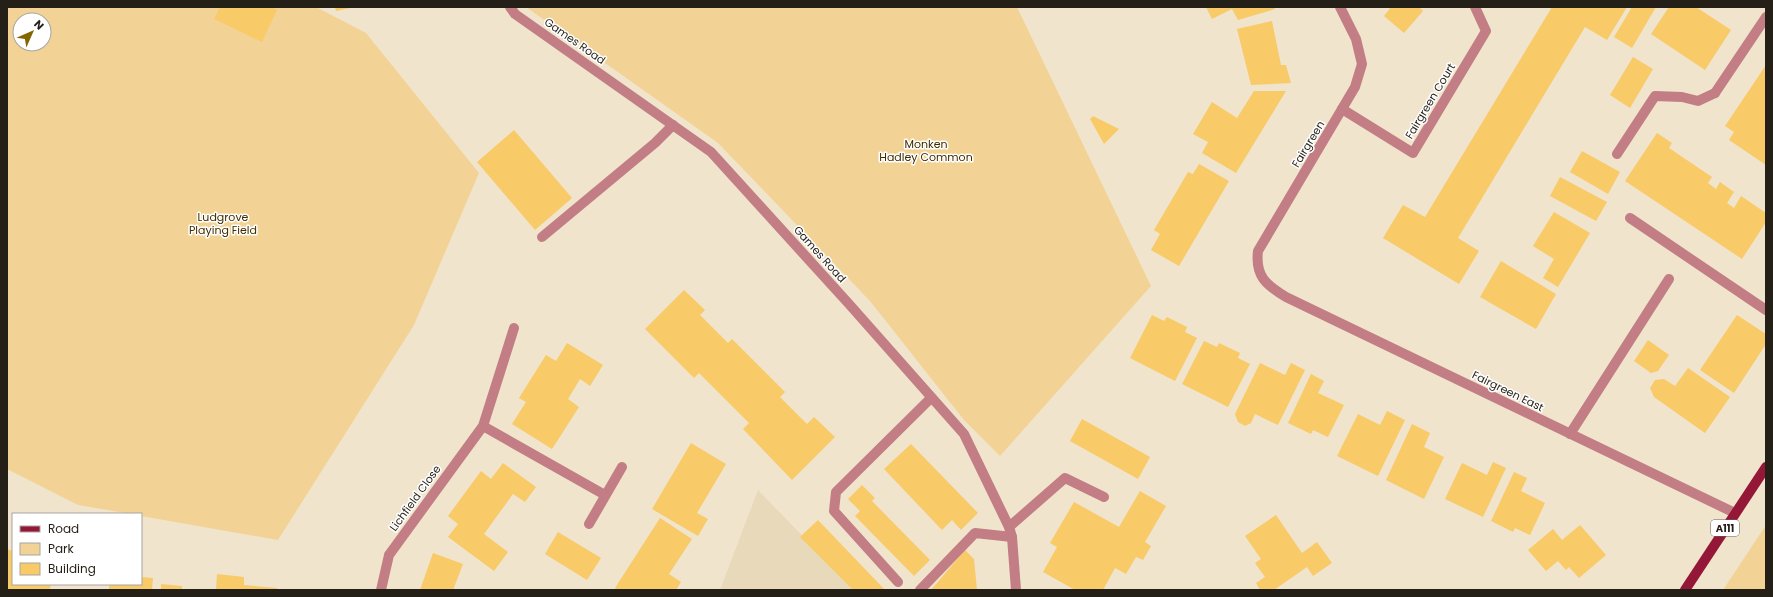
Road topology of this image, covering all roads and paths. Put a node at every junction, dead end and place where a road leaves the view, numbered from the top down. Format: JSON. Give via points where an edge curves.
{"nodes":[{"id":1,"x":510,"y":7,"type":"edge"},
{"id":2,"x":1340,"y":7,"type":"edge"},
{"id":3,"x":1474,"y":7,"type":"edge"},
{"id":4,"x":1766,"y":18,"type":"edge"},
{"id":5,"x":1342,"y":109,"type":"junction"},
{"id":6,"x":673,"y":125,"type":"junction"},
{"id":7,"x":1617,"y":154,"type":"dead end"},
{"id":8,"x":1630,"y":218,"type":"dead end"},
{"id":9,"x":542,"y":237,"type":"dead end"},
{"id":10,"x":1670,"y":279,"type":"dead end"},
{"id":11,"x":1271,"y":288,"type":"joint"},
{"id":12,"x":1766,"y":310,"type":"edge"},
{"id":13,"x":514,"y":328,"type":"dead end"},
{"id":14,"x":931,"y":398,"type":"junction"},
{"id":15,"x":483,"y":426,"type":"junction"},
{"id":16,"x":1570,"y":434,"type":"junction"},
{"id":17,"x":622,"y":467,"type":"dead end"},
{"id":18,"x":1766,"y":467,"type":"edge"},
{"id":19,"x":605,"y":495,"type":"junction"},
{"id":20,"x":1104,"y":497,"type":"dead end"},
{"id":21,"x":1735,"y":513,"type":"junction"},
{"id":22,"x":589,"y":524,"type":"dead end"},
{"id":23,"x":1009,"y":527,"type":"junction"},
{"id":24,"x":1012,"y":537,"type":"junction"},
{"id":25,"x":898,"y":582,"type":"dead end"},
{"id":26,"x":381,"y":590,"type":"edge"},
{"id":27,"x":920,"y":590,"type":"edge"},
{"id":28,"x":1016,"y":590,"type":"edge"},
{"id":29,"x":1685,"y":590,"type":"edge"}],
"edges":[{"from":1,"to":6,"type":"street","name":"Games Road","via":[[515,14]]},
{"from":2,"to":5,"type":"street","name":"Fairgreen","via":[[1356,39],[1362,64],[1355,87]]},
{"from":3,"to":5,"type":"street","name":"Fairgreen Court","via":[[1486,31],[1412,153]]},
{"from":4,"to":7,"type":"street","via":[[1715,92],[1698,101],[1682,97],[1654,96]]},
{"from":5,"to":11,"type":"street","name":"Fairgreen","via":[[1258,251],[1257,264],[1260,275]]},
{"from":6,"to":9,"type":"street"},
{"from":6,"to":14,"type":"street","name":"Games Road","via":[[711,152]]},
{"from":8,"to":12,"type":"street"},
{"from":10,"to":16,"type":"street"},
{"from":11,"to":16,"type":"street","name":"Fairgreen East"},
{"from":13,"to":15,"type":"street","name":"Lichfield Close"},
{"from":14,"to":23,"type":"street","name":"Games Road","via":[[964,434]]},
{"from":14,"to":25,"type":"street","via":[[836,492],[834,511]]},
{"from":15,"to":19,"type":"street"},
{"from":15,"to":26,"type":"street","name":"Lichfield Close","via":[[389,555]]},
{"from":16,"to":21,"type":"street","name":"Fairgreen East"},
{"from":17,"to":19,"type":"street"},
{"from":18,"to":21,"type":"main road","number":"A111"},
{"from":19,"to":22,"type":"street"},
{"from":20,"to":23,"type":"street","via":[[1065,478]]},
{"from":21,"to":29,"type":"main road","number":"A111"},
{"from":23,"to":24,"type":"street","name":"Games Road"},
{"from":24,"to":27,"type":"street","via":[[975,533]]},
{"from":24,"to":28,"type":"street","name":"Games Road"}]}
